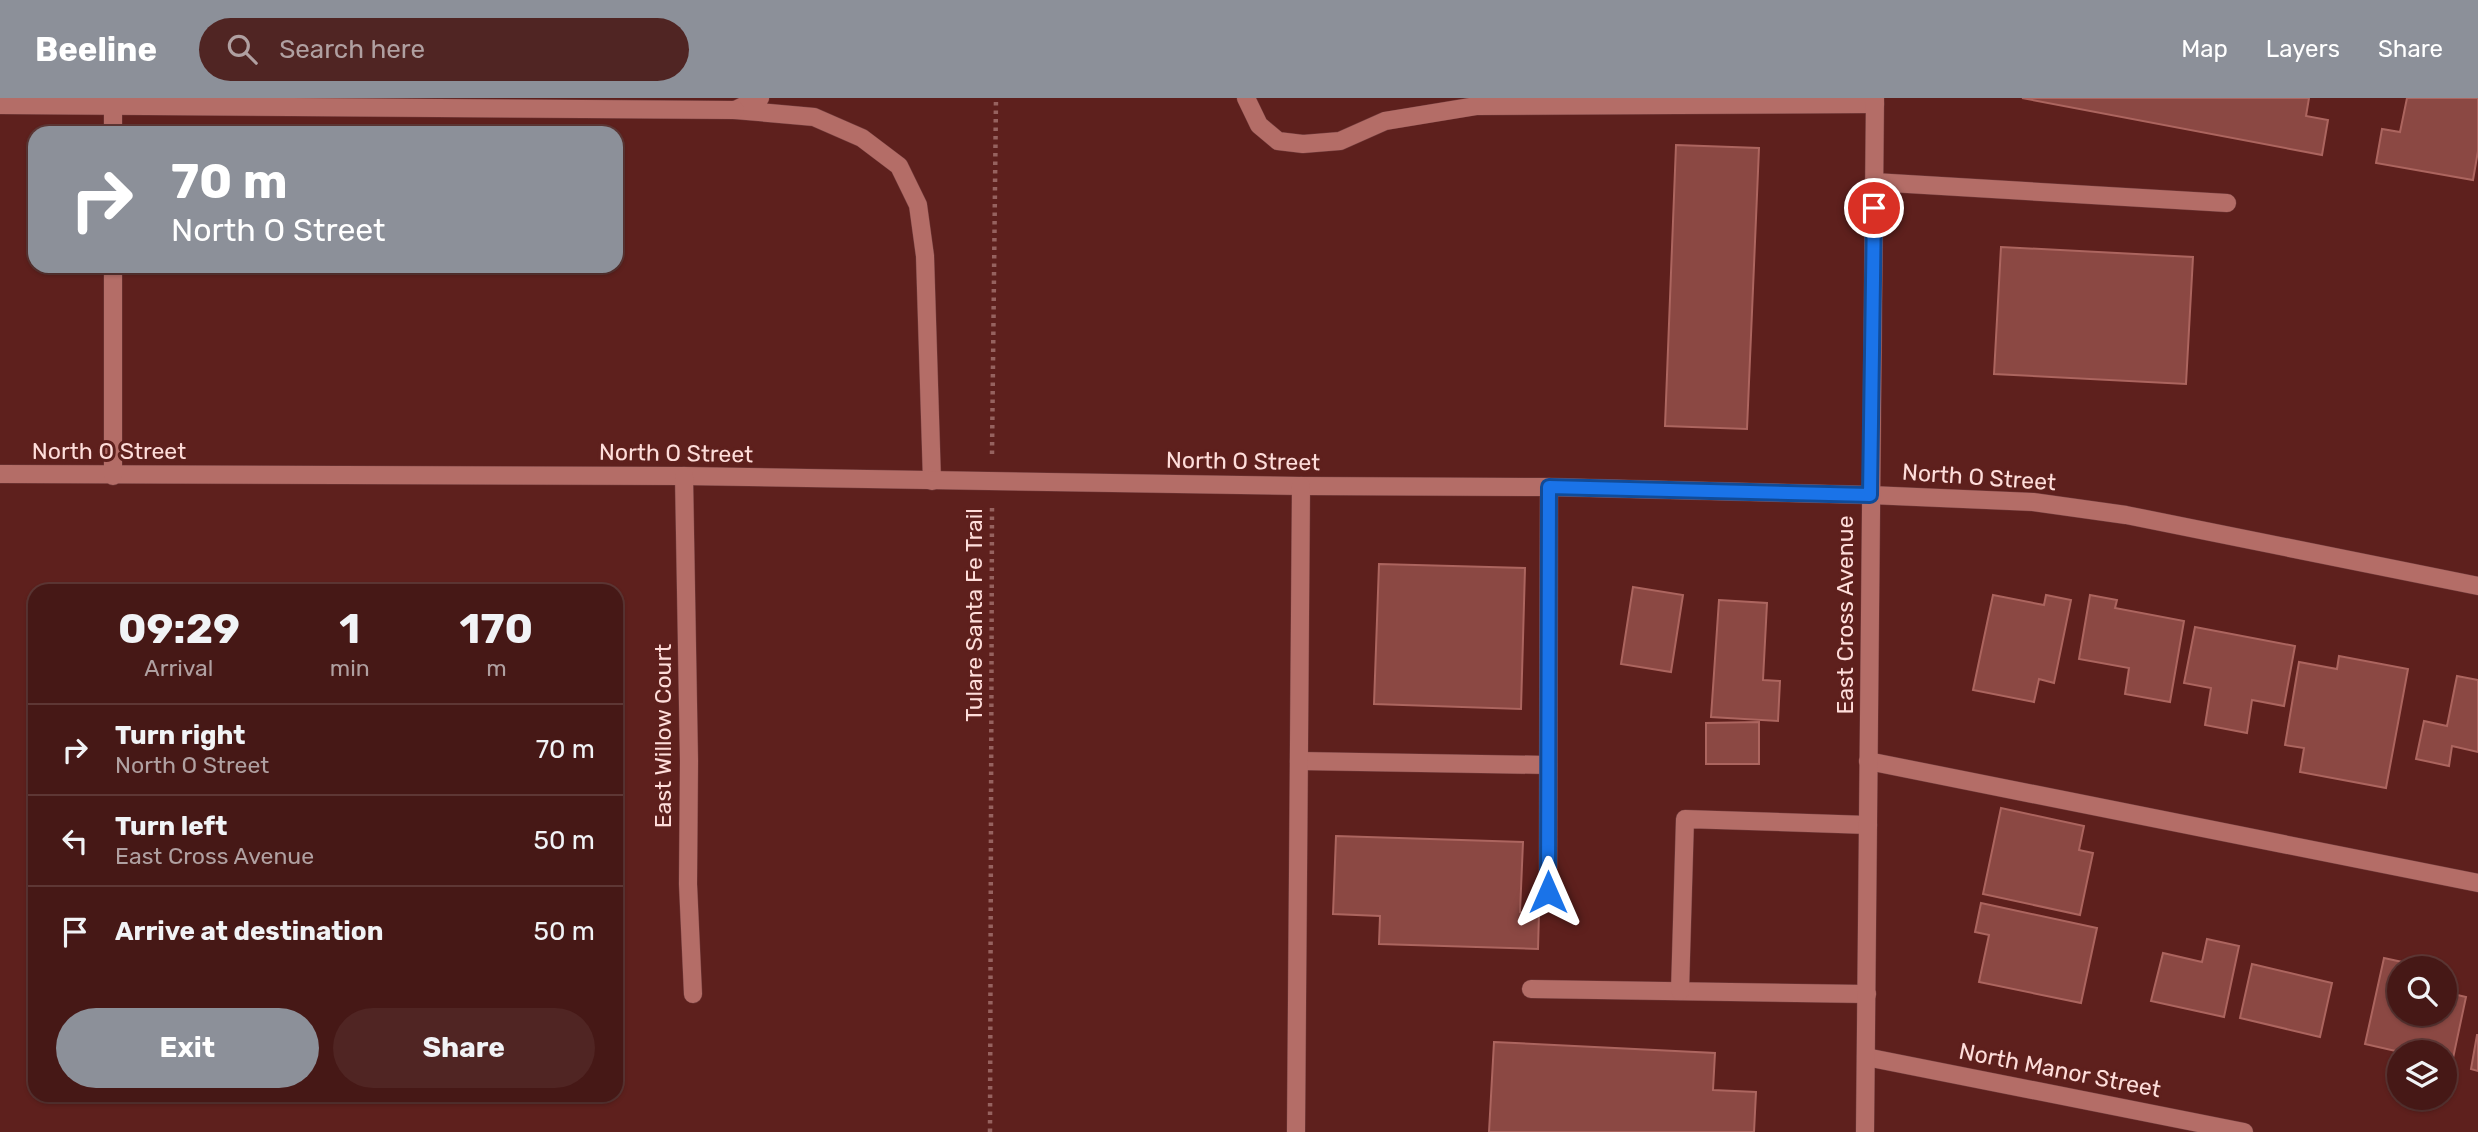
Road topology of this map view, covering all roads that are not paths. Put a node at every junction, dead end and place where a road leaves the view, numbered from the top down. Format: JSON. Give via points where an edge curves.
{"nodes":[{"id":1,"x":760,"y":98,"type":"edge"},
{"id":2,"x":1246,"y":98,"type":"edge"},
{"id":3,"x":1875,"y":101,"type":"edge"},
{"id":4,"x":113,"y":102,"type":"edge"},
{"id":5,"x":0,"y":106,"type":"edge"},
{"id":6,"x":735,"y":110,"type":"junction"},
{"id":7,"x":113,"y":126,"type":"edge"},
{"id":8,"x":1874,"y":182,"type":"junction"},
{"id":9,"x":2227,"y":203,"type":"dead end"},
{"id":10,"x":113,"y":273,"type":"edge"},
{"id":11,"x":0,"y":474,"type":"edge"},
{"id":12,"x":113,"y":476,"type":"junction"},
{"id":13,"x":684,"y":477,"type":"junction"},
{"id":14,"x":932,"y":481,"type":"junction"},
{"id":15,"x":1301,"y":486,"type":"junction"},
{"id":16,"x":1549,"y":487,"type":"junction"},
{"id":17,"x":1870,"y":495,"type":"junction"},
{"id":18,"x":2478,"y":586,"type":"edge"},
{"id":19,"x":1299,"y":761,"type":"junction"},
{"id":20,"x":1868,"y":761,"type":"junction"},
{"id":21,"x":1548,"y":765,"type":"junction"},
{"id":22,"x":1868,"y":824,"type":"junction"},
{"id":23,"x":2478,"y":883,"type":"edge"},
{"id":24,"x":1548,"y":892,"type":"dead end"},
{"id":25,"x":1531,"y":989,"type":"dead end"},
{"id":26,"x":1680,"y":991,"type":"junction"},
{"id":27,"x":693,"y":994,"type":"dead end"},
{"id":28,"x":1867,"y":994,"type":"junction"},
{"id":29,"x":1866,"y":1057,"type":"junction"},
{"id":30,"x":1296,"y":1132,"type":"edge"},
{"id":31,"x":1865,"y":1132,"type":"edge"},
{"id":32,"x":2244,"y":1132,"type":"edge"}],
"edges":[{"from":1,"to":6,"type":"street"},
{"from":2,"to":3,"type":"street","via":[[1259,125],[1278,141],[1303,145],[1340,141],[1385,121],[1476,106]]},
{"from":3,"to":8,"type":"street","name":"East Cross Avenue"},
{"from":4,"to":5,"type":"street"},
{"from":4,"to":6,"type":"street"},
{"from":4,"to":7,"type":"street"},
{"from":6,"to":14,"type":"street","via":[[814,117],[862,138],[899,166],[918,205],[925,256]]},
{"from":8,"to":9,"type":"street"},
{"from":8,"to":17,"type":"street","name":"East Cross Avenue"},
{"from":10,"to":12,"type":"street"},
{"from":11,"to":12,"type":"street","name":"North O Street"},
{"from":12,"to":13,"type":"street","name":"North O Street"},
{"from":13,"to":14,"type":"street","name":"North O Street"},
{"from":13,"to":27,"type":"street","name":"East Willow Court"},
{"from":14,"to":15,"type":"street","name":"North O Street"},
{"from":15,"to":16,"type":"street","name":"North O Street"},
{"from":15,"to":19,"type":"street"},
{"from":16,"to":17,"type":"street","name":"North O Street"},
{"from":16,"to":21,"type":"street"},
{"from":17,"to":18,"type":"street","name":"North O Street","via":[[2033,502],[2126,515]]},
{"from":17,"to":20,"type":"street","name":"East Cross Avenue"},
{"from":19,"to":21,"type":"street"},
{"from":19,"to":30,"type":"street"},
{"from":20,"to":22,"type":"street","name":"East Cross Avenue"},
{"from":20,"to":23,"type":"street"},
{"from":21,"to":24,"type":"street"},
{"from":22,"to":26,"type":"street","via":[[1685,819]]},
{"from":22,"to":28,"type":"street","name":"East Cross Avenue"},
{"from":25,"to":26,"type":"street"},
{"from":26,"to":28,"type":"street"},
{"from":28,"to":29,"type":"street","name":"East Cross Avenue"},
{"from":29,"to":31,"type":"street","name":"East Cross Avenue"},
{"from":29,"to":32,"type":"street","name":"North Manor Street"}]}
